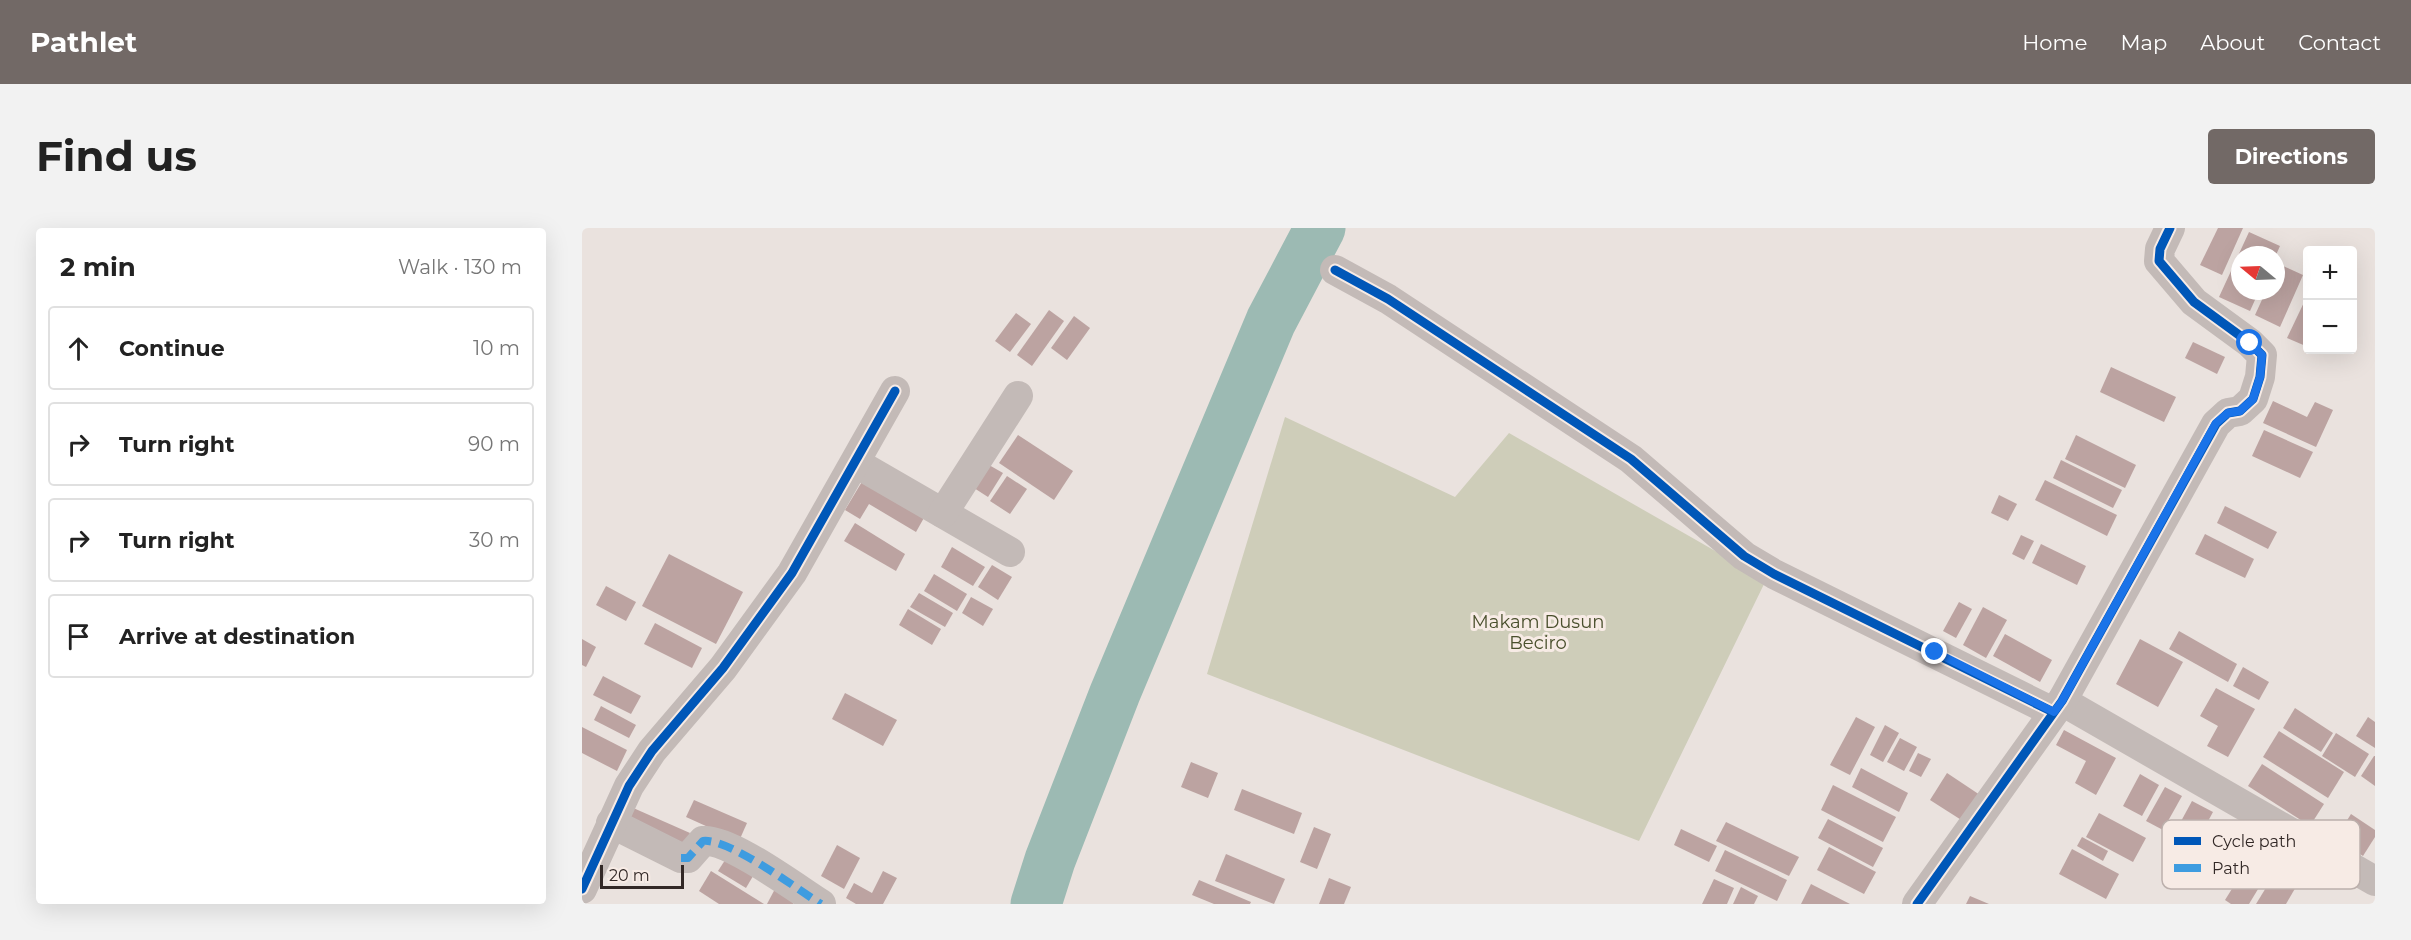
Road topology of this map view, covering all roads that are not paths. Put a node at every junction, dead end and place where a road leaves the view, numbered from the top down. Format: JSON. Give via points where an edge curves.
{"nodes":[{"id":1,"x":2170,"y":228,"type":"edge"},
{"id":2,"x":1335,"y":270,"type":"dead end"},
{"id":3,"x":896,"y":392,"type":"dead end"},
{"id":4,"x":1018,"y":396,"type":"dead end"},
{"id":5,"x":856,"y":463,"type":"junction"},
{"id":6,"x":943,"y":513,"type":"junction"},
{"id":7,"x":1010,"y":552,"type":"dead end"},
{"id":8,"x":2058,"y":706,"type":"junction"},
{"id":9,"x":2265,"y":820,"type":"edge"},
{"id":10,"x":611,"y":824,"type":"junction"},
{"id":11,"x":2360,"y":873,"type":"edge"},
{"id":12,"x":2375,"y":881,"type":"edge"},
{"id":13,"x":582,"y":889,"type":"edge"},
{"id":14,"x":821,"y":904,"type":"edge"},
{"id":15,"x":1917,"y":904,"type":"edge"}],
"edges":[{"from":1,"to":8,"type":"street","via":[[2159,261],[2194,302],[2262,355],[2260,377],[2253,399],[2216,423]]},
{"from":2,"to":8,"type":"street","via":[[1388,299],[1631,459],[1744,556],[1774,574]]},
{"from":3,"to":5,"type":"street"},
{"from":4,"to":6,"type":"street"},
{"from":5,"to":6,"type":"street"},
{"from":5,"to":10,"type":"street","via":[[792,573],[723,668],[652,751]]},
{"from":6,"to":7,"type":"street"},
{"from":8,"to":9,"type":"street"},
{"from":8,"to":15,"type":"street"},
{"from":10,"to":13,"type":"street"},
{"from":10,"to":14,"type":"street","via":[[681,858],[688,858],[703,841],[712,840],[756,862]]},
{"from":11,"to":12,"type":"street"}]}
